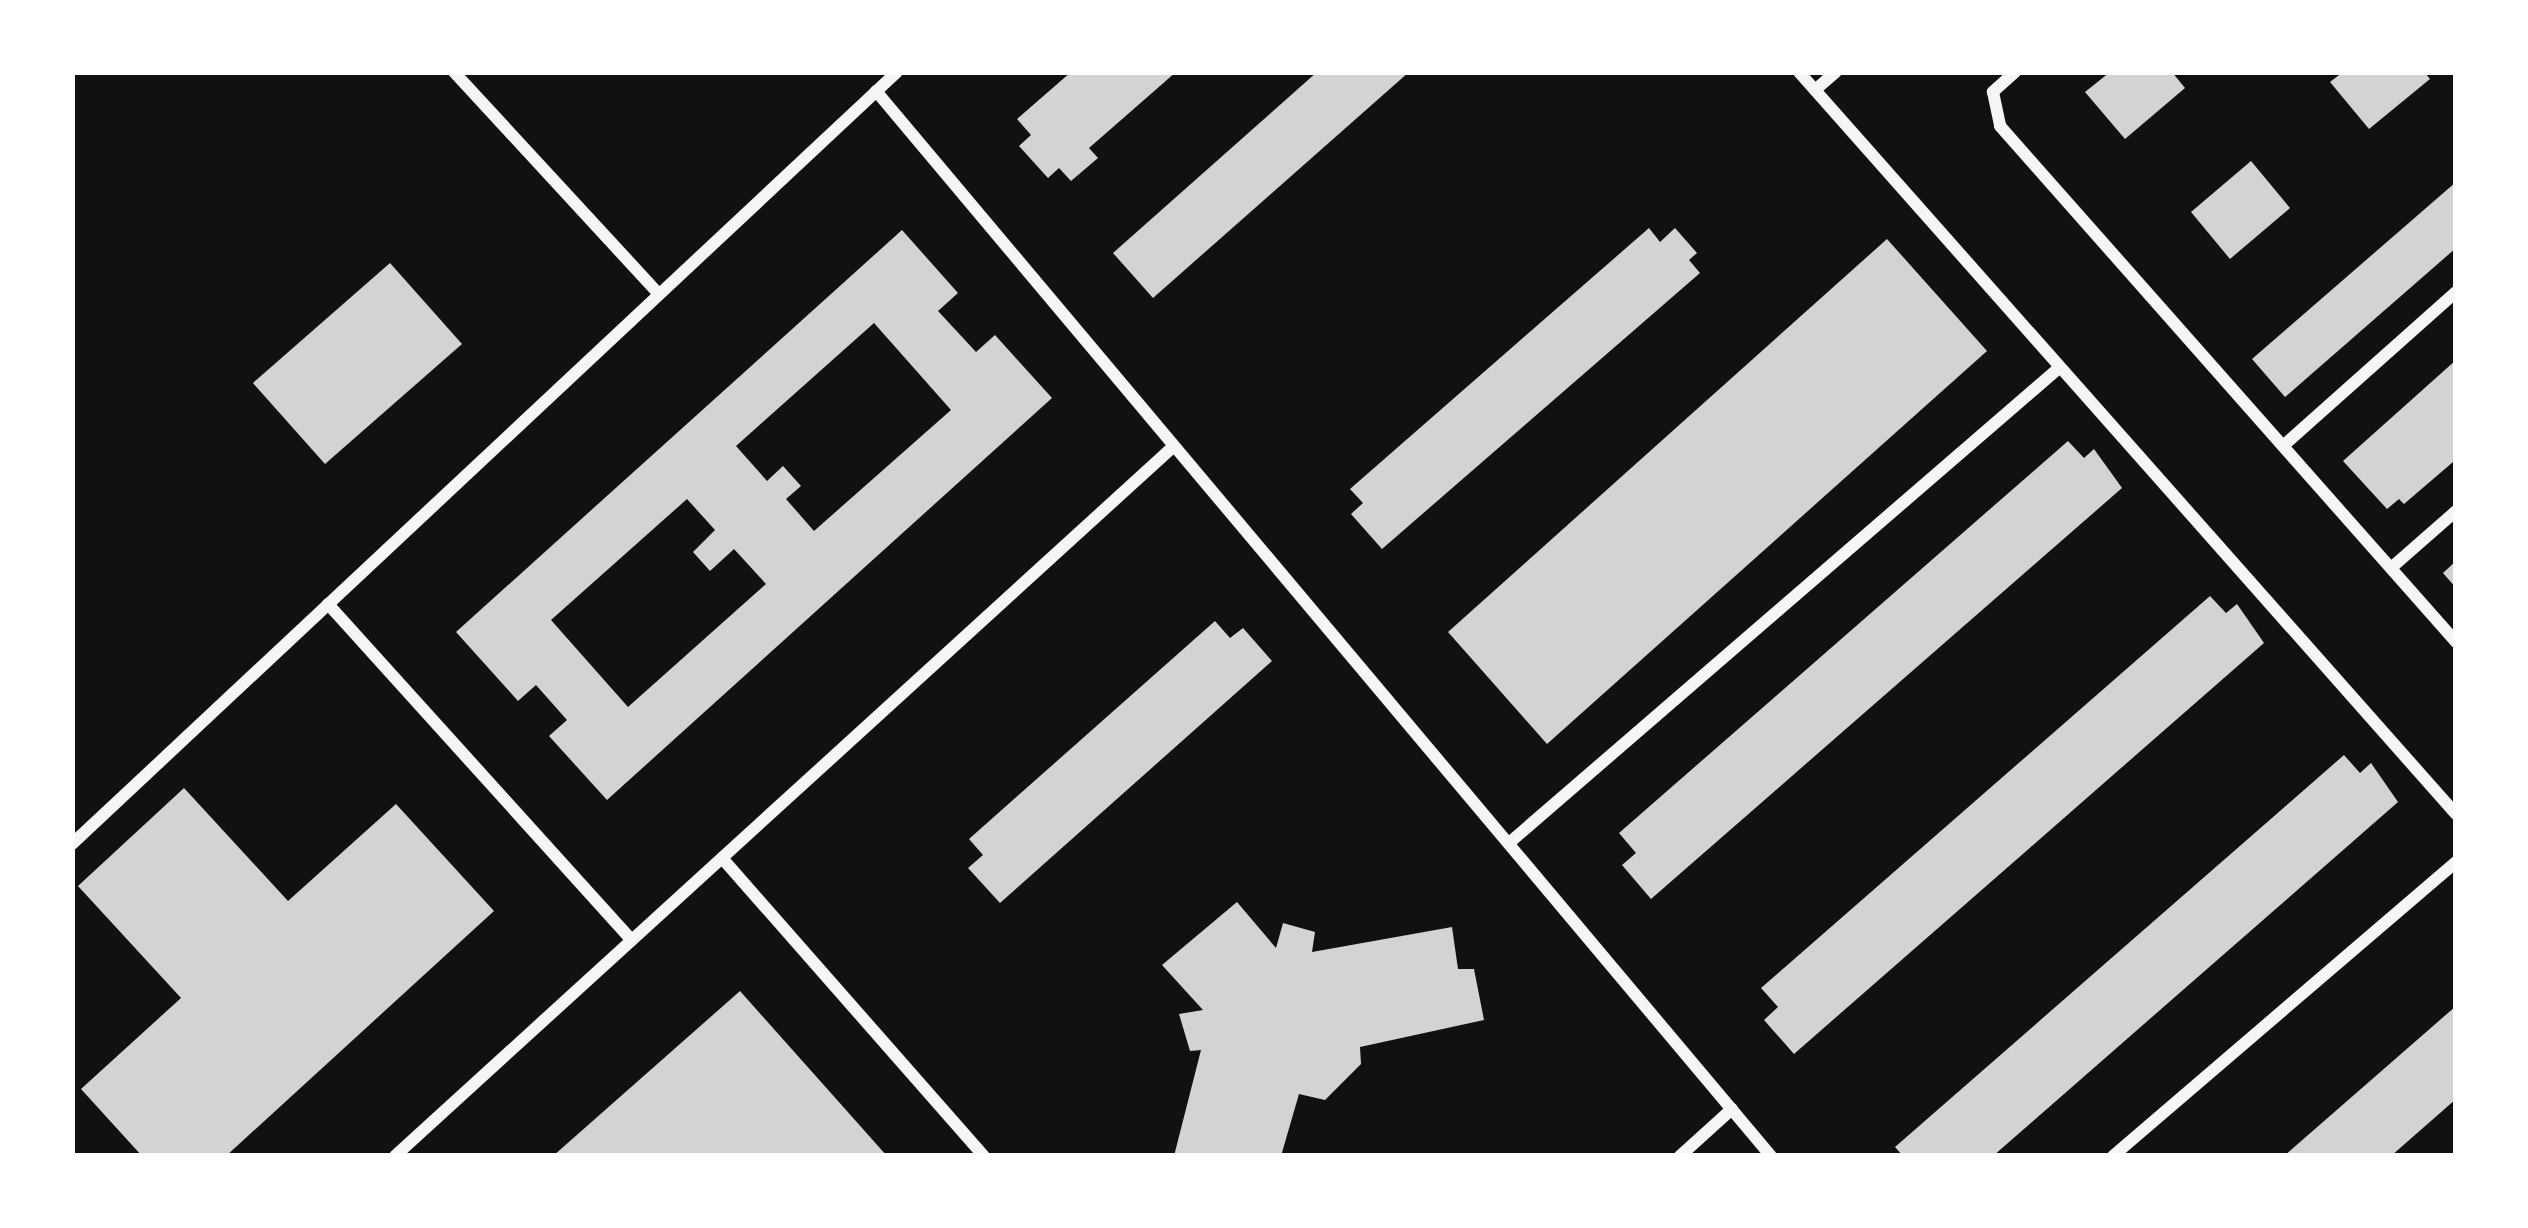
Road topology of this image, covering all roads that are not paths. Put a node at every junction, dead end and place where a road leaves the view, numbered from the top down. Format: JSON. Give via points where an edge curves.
{"nodes":[{"id":1,"x":454,"y":72,"type":"edge"},
{"id":2,"x":897,"y":72,"type":"edge"},
{"id":3,"x":1799,"y":72,"type":"edge"},
{"id":4,"x":1836,"y":72,"type":"edge"},
{"id":5,"x":2015,"y":72,"type":"edge"},
{"id":6,"x":1815,"y":90,"type":"junction"},
{"id":7,"x":876,"y":91,"type":"junction"},
{"id":8,"x":2456,"y":292,"type":"edge"},
{"id":9,"x":659,"y":294,"type":"junction"},
{"id":10,"x":2060,"y":367,"type":"junction"},
{"id":11,"x":1174,"y":446,"type":"junction"},
{"id":12,"x":2283,"y":446,"type":"junction"},
{"id":13,"x":2456,"y":511,"type":"edge"},
{"id":14,"x":2391,"y":568,"type":"junction"},
{"id":15,"x":328,"y":604,"type":"junction"},
{"id":16,"x":2456,"y":642,"type":"edge"},
{"id":17,"x":2456,"y":814,"type":"edge"},
{"id":18,"x":1509,"y":843,"type":"junction"},
{"id":19,"x":72,"y":844,"type":"edge"},
{"id":20,"x":722,"y":858,"type":"junction"},
{"id":21,"x":2456,"y":862,"type":"edge"},
{"id":22,"x":632,"y":940,"type":"junction"},
{"id":23,"x":1732,"y":1109,"type":"junction"},
{"id":24,"x":394,"y":1156,"type":"edge"},
{"id":25,"x":984,"y":1156,"type":"edge"},
{"id":26,"x":1680,"y":1156,"type":"edge"},
{"id":27,"x":1772,"y":1156,"type":"edge"},
{"id":28,"x":2113,"y":1156,"type":"edge"}],
"edges":[{"from":1,"to":9,"type":"street"},
{"from":2,"to":7,"type":"street"},
{"from":3,"to":6,"type":"street"},
{"from":4,"to":6,"type":"street"},
{"from":5,"to":12,"type":"street","via":[[1994,92],[2000,126]]},
{"from":6,"to":10,"type":"street"},
{"from":7,"to":9,"type":"street"},
{"from":7,"to":11,"type":"street"},
{"from":8,"to":12,"type":"street"},
{"from":9,"to":15,"type":"street"},
{"from":10,"to":17,"type":"street"},
{"from":10,"to":18,"type":"street"},
{"from":11,"to":18,"type":"street"},
{"from":11,"to":20,"type":"street"},
{"from":12,"to":14,"type":"street"},
{"from":13,"to":14,"type":"street"},
{"from":14,"to":16,"type":"street"},
{"from":15,"to":19,"type":"street"},
{"from":15,"to":22,"type":"street"},
{"from":18,"to":23,"type":"street"},
{"from":20,"to":22,"type":"street"},
{"from":20,"to":25,"type":"street"},
{"from":21,"to":28,"type":"street"},
{"from":22,"to":24,"type":"street"},
{"from":23,"to":26,"type":"street"},
{"from":23,"to":27,"type":"street"}]}
